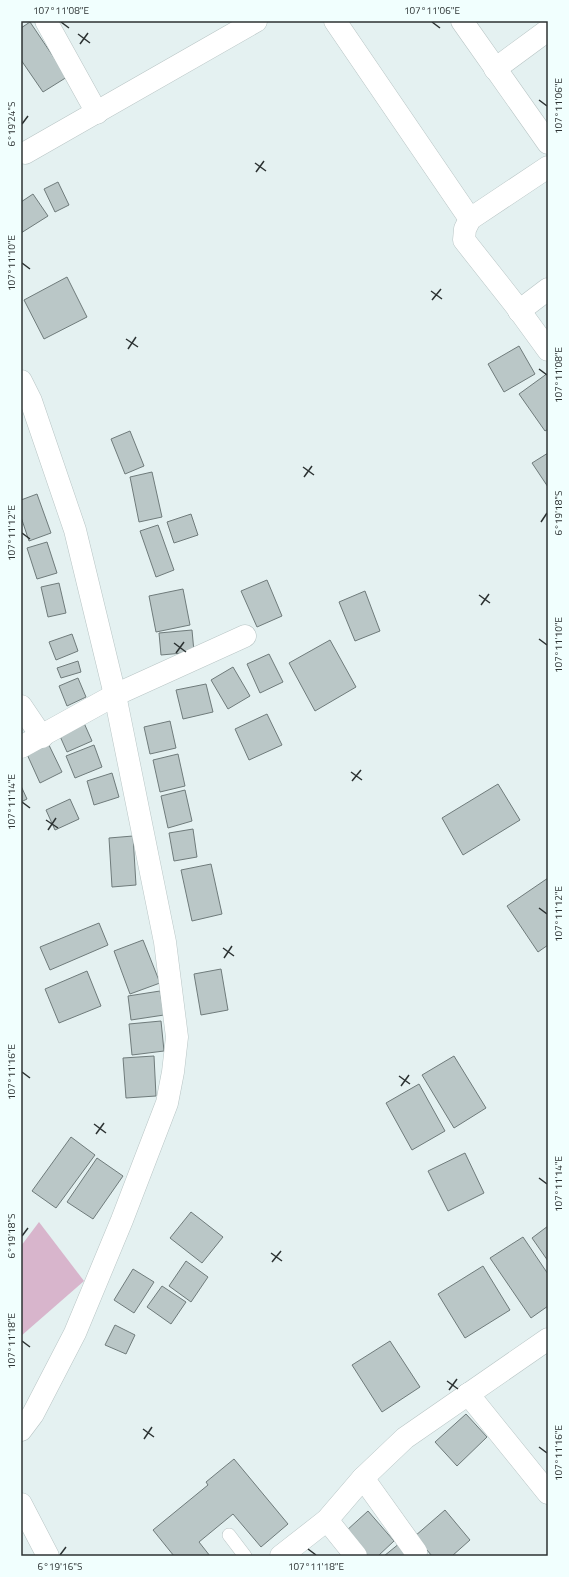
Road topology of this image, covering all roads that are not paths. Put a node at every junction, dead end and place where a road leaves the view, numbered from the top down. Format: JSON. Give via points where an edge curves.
{"nodes":[{"id":1,"x":46,"y":21,"type":"edge"},
{"id":2,"x":256,"y":21,"type":"edge"},
{"id":3,"x":335,"y":21,"type":"edge"},
{"id":4,"x":462,"y":21,"type":"edge"},
{"id":5,"x":548,"y":30,"type":"edge"},
{"id":6,"x":495,"y":69,"type":"junction"},
{"id":7,"x":97,"y":113,"type":"junction"},
{"id":8,"x":548,"y":142,"type":"edge"},
{"id":9,"x":25,"y":153,"type":"dead end"},
{"id":10,"x":548,"y":167,"type":"edge"},
{"id":11,"x":470,"y":219,"type":"junction"},
{"id":12,"x":548,"y":289,"type":"edge"},
{"id":13,"x":519,"y":311,"type":"junction"},
{"id":14,"x":548,"y":350,"type":"edge"},
{"id":15,"x":21,"y":381,"type":"edge"},
{"id":16,"x":245,"y":636,"type":"dead end"},
{"id":17,"x":115,"y":695,"type":"junction"},
{"id":18,"x":21,"y":706,"type":"edge"},
{"id":19,"x":42,"y":737,"type":"junction"},
{"id":20,"x":21,"y":747,"type":"edge"},
{"id":21,"x":548,"y":1339,"type":"edge"},
{"id":22,"x":468,"y":1394,"type":"junction"},
{"id":23,"x":21,"y":1430,"type":"edge"},
{"id":24,"x":363,"y":1478,"type":"junction"},
{"id":25,"x":548,"y":1494,"type":"edge"},
{"id":26,"x":21,"y":1504,"type":"edge"},
{"id":27,"x":327,"y":1520,"type":"junction"},
{"id":28,"x":229,"y":1535,"type":"dead end"},
{"id":29,"x":416,"y":1552,"type":"dead end"},
{"id":30,"x":48,"y":1556,"type":"edge"},
{"id":31,"x":245,"y":1556,"type":"edge"},
{"id":32,"x":281,"y":1556,"type":"edge"},
{"id":33,"x":356,"y":1556,"type":"edge"}],
"edges":[{"from":1,"to":7,"type":"street"},
{"from":2,"to":7,"type":"street"},
{"from":3,"to":11,"type":"street"},
{"from":4,"to":6,"type":"street"},
{"from":5,"to":6,"type":"street"},
{"from":6,"to":8,"type":"street"},
{"from":7,"to":9,"type":"street"},
{"from":10,"to":11,"type":"street"},
{"from":11,"to":13,"type":"street","via":[[464,229],[464,240]]},
{"from":12,"to":13,"type":"street"},
{"from":13,"to":14,"type":"street"},
{"from":15,"to":17,"type":"street","via":[[31,401],[75,530]]},
{"from":16,"to":17,"type":"street"},
{"from":17,"to":19,"type":"street"},
{"from":17,"to":23,"type":"street","via":[[165,942],[176,1037],[173,1072],[167,1103],[75,1333],[33,1414]]},
{"from":18,"to":19,"type":"street"},
{"from":19,"to":20,"type":"street"},
{"from":21,"to":22,"type":"street"},
{"from":22,"to":24,"type":"street","via":[[405,1438]]},
{"from":22,"to":25,"type":"street"},
{"from":24,"to":27,"type":"street"},
{"from":24,"to":29,"type":"street"},
{"from":26,"to":30,"type":"street"},
{"from":27,"to":32,"type":"street"},
{"from":27,"to":33,"type":"street"},
{"from":28,"to":31,"type":"lane"}]}
